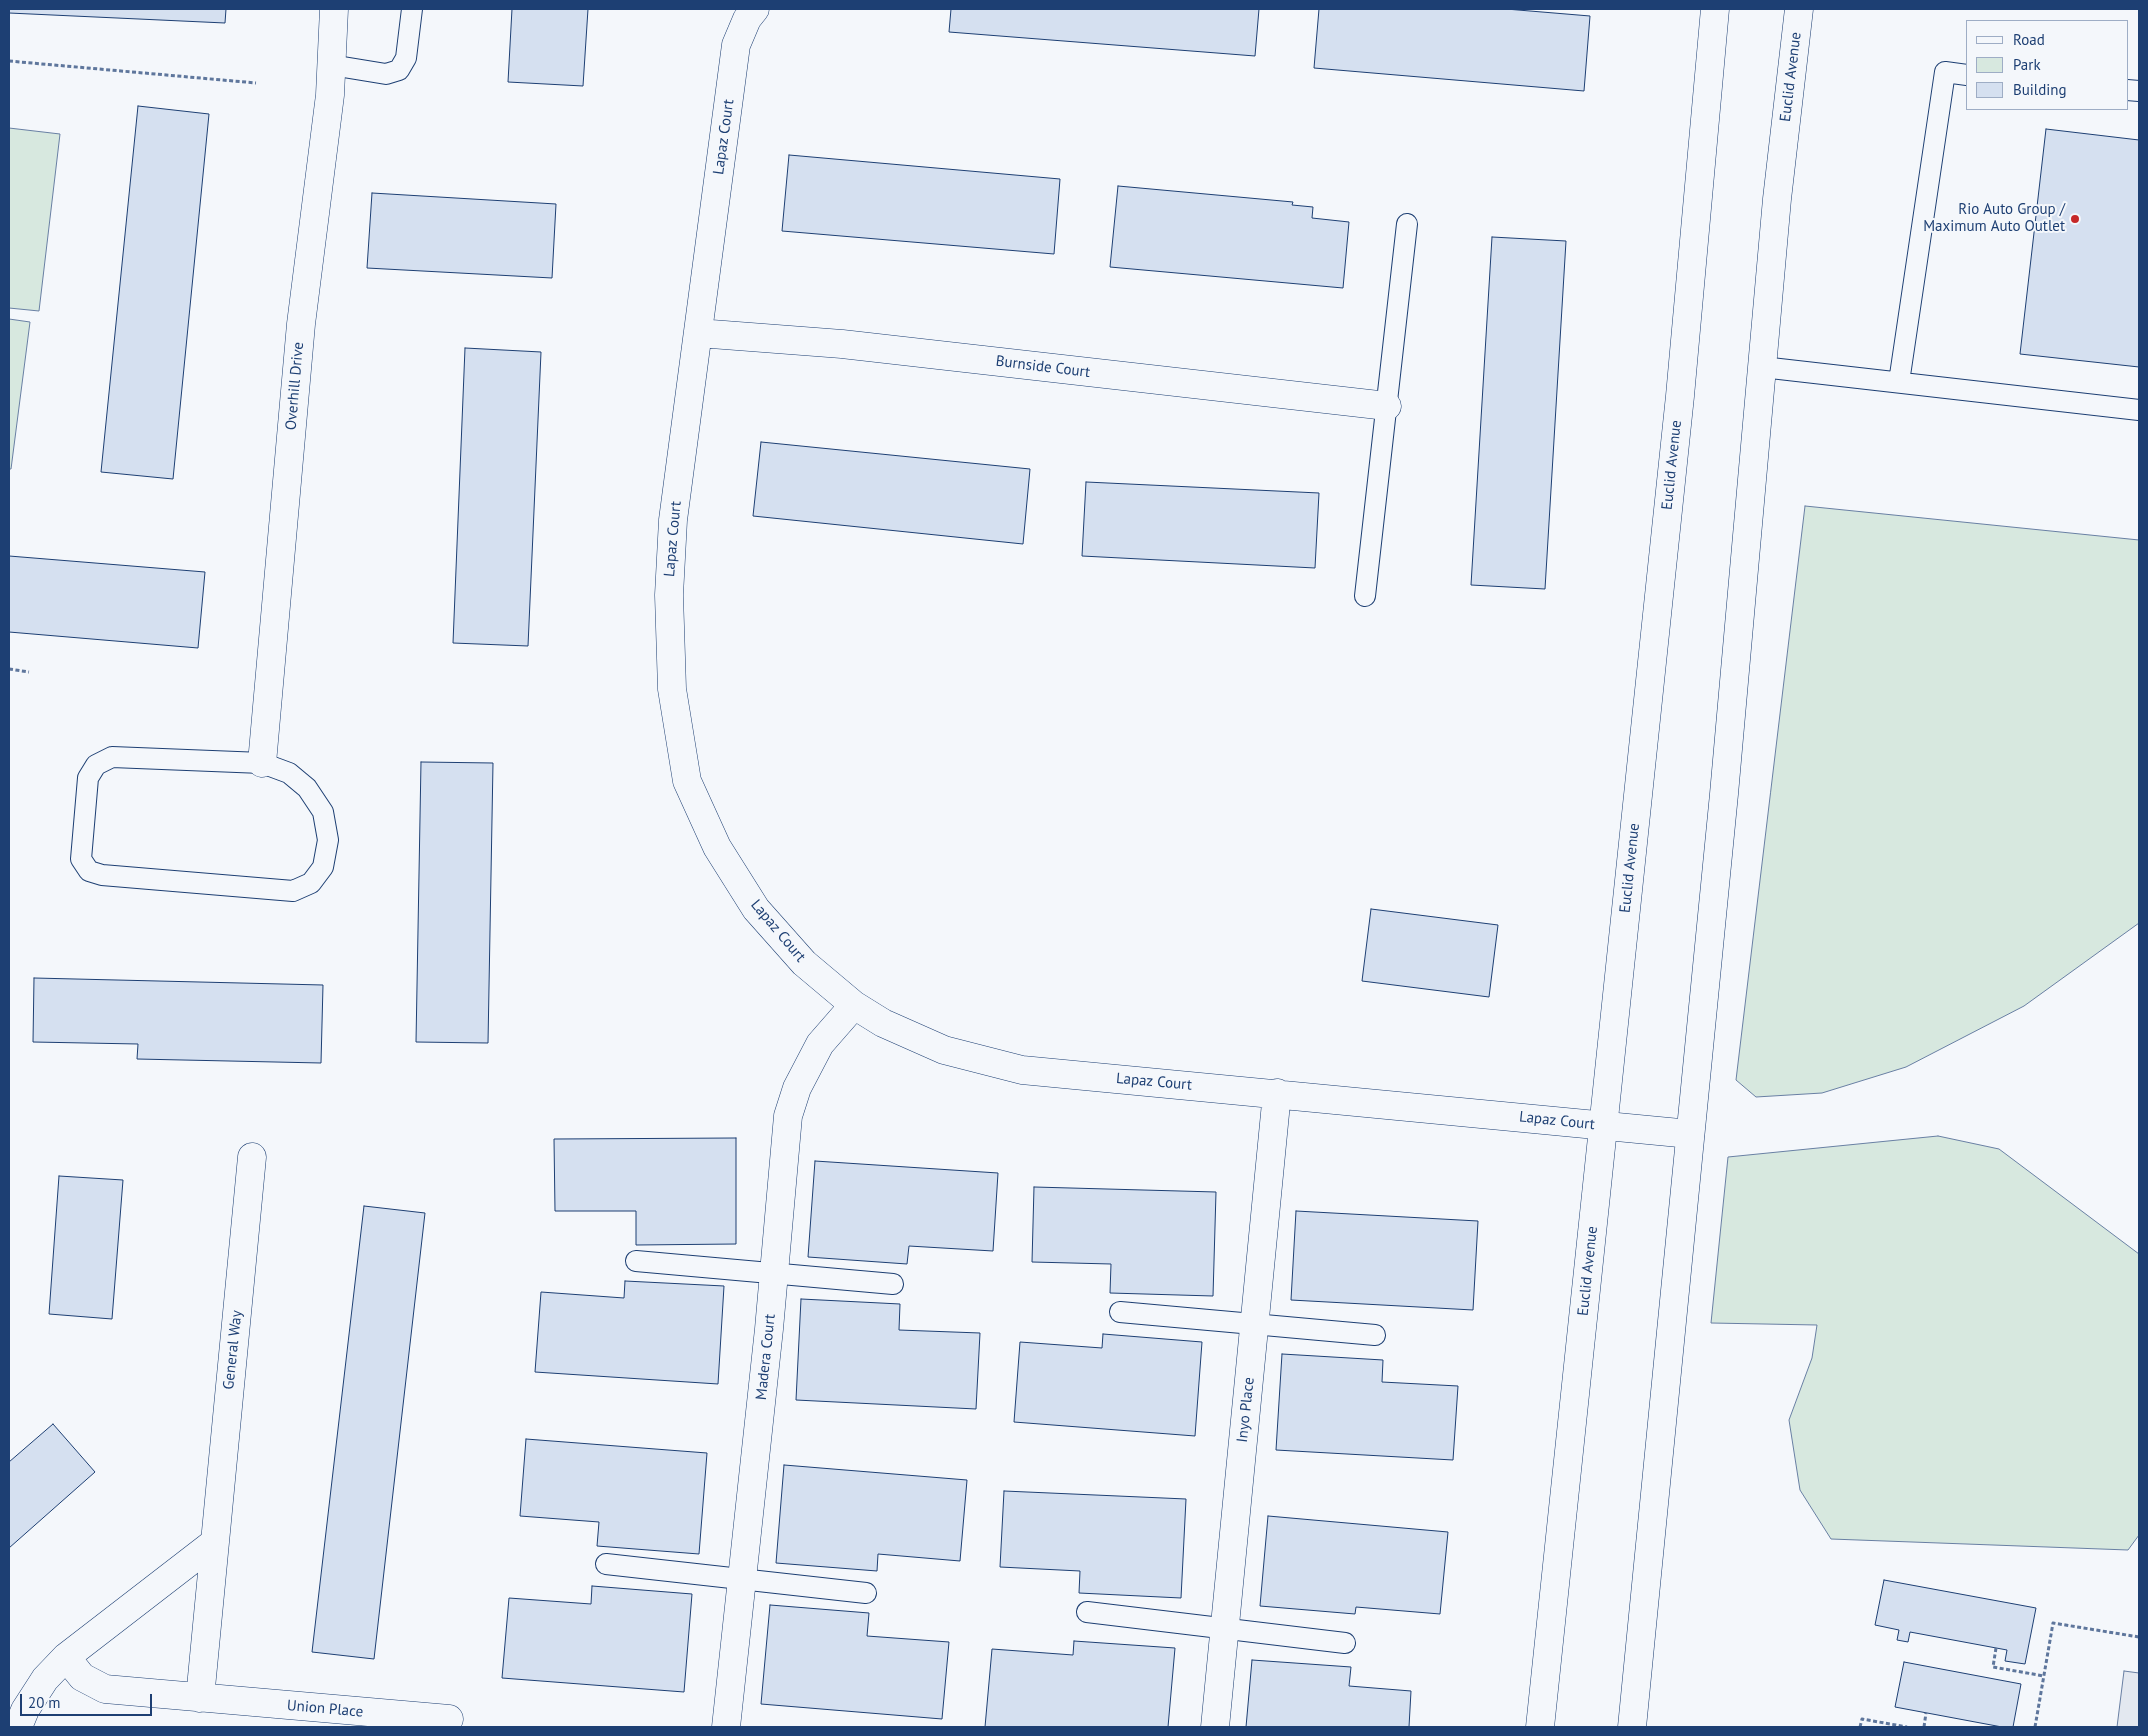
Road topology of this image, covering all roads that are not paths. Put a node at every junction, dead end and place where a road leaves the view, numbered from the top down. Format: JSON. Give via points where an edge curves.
{"nodes":[{"id":1,"x":334,"y":9,"type":"edge"},
{"id":2,"x":412,"y":9,"type":"edge"},
{"id":3,"x":755,"y":9,"type":"edge"},
{"id":4,"x":1715,"y":9,"type":"edge"},
{"id":5,"x":1799,"y":9,"type":"edge"},
{"id":6,"x":331,"y":65,"type":"junction"},
{"id":7,"x":1966,"y":74,"type":"edge"},
{"id":8,"x":1407,"y":224,"type":"dead end"},
{"id":9,"x":698,"y":333,"type":"junction"},
{"id":10,"x":1762,"y":367,"type":"junction"},
{"id":11,"x":1899,"y":382,"type":"junction"},
{"id":12,"x":1387,"y":406,"type":"junction"},
{"id":13,"x":2139,"y":410,"type":"edge"},
{"id":14,"x":1365,"y":596,"type":"dead end"},
{"id":15,"x":262,"y":763,"type":"junction"},
{"id":16,"x":854,"y":1005,"type":"junction"},
{"id":17,"x":1276,"y":1093,"type":"junction"},
{"id":18,"x":1603,"y":1126,"type":"junction"},
{"id":19,"x":1690,"y":1134,"type":"junction"},
{"id":20,"x":252,"y":1158,"type":"dead end"},
{"id":21,"x":636,"y":1261,"type":"dead end"},
{"id":22,"x":774,"y":1273,"type":"junction"},
{"id":23,"x":893,"y":1284,"type":"dead end"},
{"id":24,"x":1120,"y":1312,"type":"dead end"},
{"id":25,"x":1254,"y":1324,"type":"junction"},
{"id":26,"x":1375,"y":1335,"type":"dead end"},
{"id":27,"x":215,"y":1542,"type":"junction"},
{"id":28,"x":606,"y":1564,"type":"dead end"},
{"id":29,"x":742,"y":1579,"type":"junction"},
{"id":30,"x":866,"y":1593,"type":"dead end"},
{"id":31,"x":1087,"y":1612,"type":"dead end"},
{"id":32,"x":1224,"y":1629,"type":"junction"},
{"id":33,"x":1345,"y":1643,"type":"dead end"},
{"id":34,"x":66,"y":1657,"type":"junction"},
{"id":35,"x":200,"y":1698,"type":"junction"},
{"id":36,"x":449,"y":1719,"type":"dead end"},
{"id":37,"x":18,"y":1727,"type":"edge"},
{"id":38,"x":726,"y":1727,"type":"edge"},
{"id":39,"x":1215,"y":1727,"type":"edge"},
{"id":40,"x":1540,"y":1727,"type":"edge"},
{"id":41,"x":1632,"y":1727,"type":"edge"}],
"edges":[{"from":1,"to":6,"type":"street","name":"Overhill Drive"},
{"from":2,"to":6,"type":"lane","via":[[406,58],[398,70],[386,74]]},
{"from":3,"to":9,"type":"street","name":"Lapaz Court","via":[[736,45]]},
{"from":4,"to":18,"type":"street","name":"Euclid Avenue","via":[[1680,396]]},
{"from":5,"to":10,"type":"street","name":"Euclid Avenue"},
{"from":6,"to":15,"type":"street","name":"Overhill Drive","via":[[301,324]]},
{"from":7,"to":11,"type":"lane","via":[[1945,72]]},
{"from":8,"to":12,"type":"lane"},
{"from":9,"to":12,"type":"street","name":"Burnside Court","via":[[842,344]]},
{"from":9,"to":16,"type":"street","name":"Lapaz Court","via":[[673,520],[669,595],[672,689],[687,781],[717,847],[756,908],[804,963]]},
{"from":10,"to":11,"type":"lane"},
{"from":10,"to":19,"type":"street","name":"Euclid Avenue"},
{"from":11,"to":13,"type":"lane"},
{"from":12,"to":14,"type":"lane"},
{"from":15,"to":15,"type":"lane","via":[[112,757],[96,765],[88,778],[81,859],[89,871],[102,875],[293,891],[311,883],[323,866],[328,840],[323,812],[307,788],[289,773]]},
{"from":16,"to":17,"type":"street","name":"Lapaz Court","via":[[883,1023],[944,1050],[1022,1070]]},
{"from":16,"to":22,"type":"street","name":"Madera Court","via":[[820,1044],[797,1088],[788,1116]]},
{"from":17,"to":18,"type":"street","name":"Lapaz Court"},
{"from":17,"to":25,"type":"street","name":"Inyo Place"},
{"from":18,"to":19,"type":"street","name":"Lapaz Court"},
{"from":18,"to":40,"type":"street","name":"Euclid Avenue"},
{"from":19,"to":41,"type":"street","name":"Euclid Avenue"},
{"from":20,"to":27,"type":"street","name":"General Way"},
{"from":21,"to":22,"type":"lane"},
{"from":22,"to":23,"type":"lane"},
{"from":22,"to":29,"type":"street","name":"Madera Court"},
{"from":24,"to":25,"type":"lane"},
{"from":25,"to":26,"type":"lane"},
{"from":25,"to":32,"type":"street","name":"Inyo Place"},
{"from":27,"to":34,"type":"street"},
{"from":27,"to":35,"type":"street","name":"General Way"},
{"from":28,"to":29,"type":"lane"},
{"from":29,"to":30,"type":"lane"},
{"from":29,"to":38,"type":"street","name":"Madera Court"},
{"from":31,"to":32,"type":"lane"},
{"from":32,"to":33,"type":"lane"},
{"from":32,"to":39,"type":"street","name":"Inyo Place"},
{"from":34,"to":35,"type":"street","via":[[82,1677],[105,1689]]},
{"from":34,"to":37,"type":"street","via":[[45,1679]]},
{"from":35,"to":36,"type":"street","name":"Union Place"}]}
